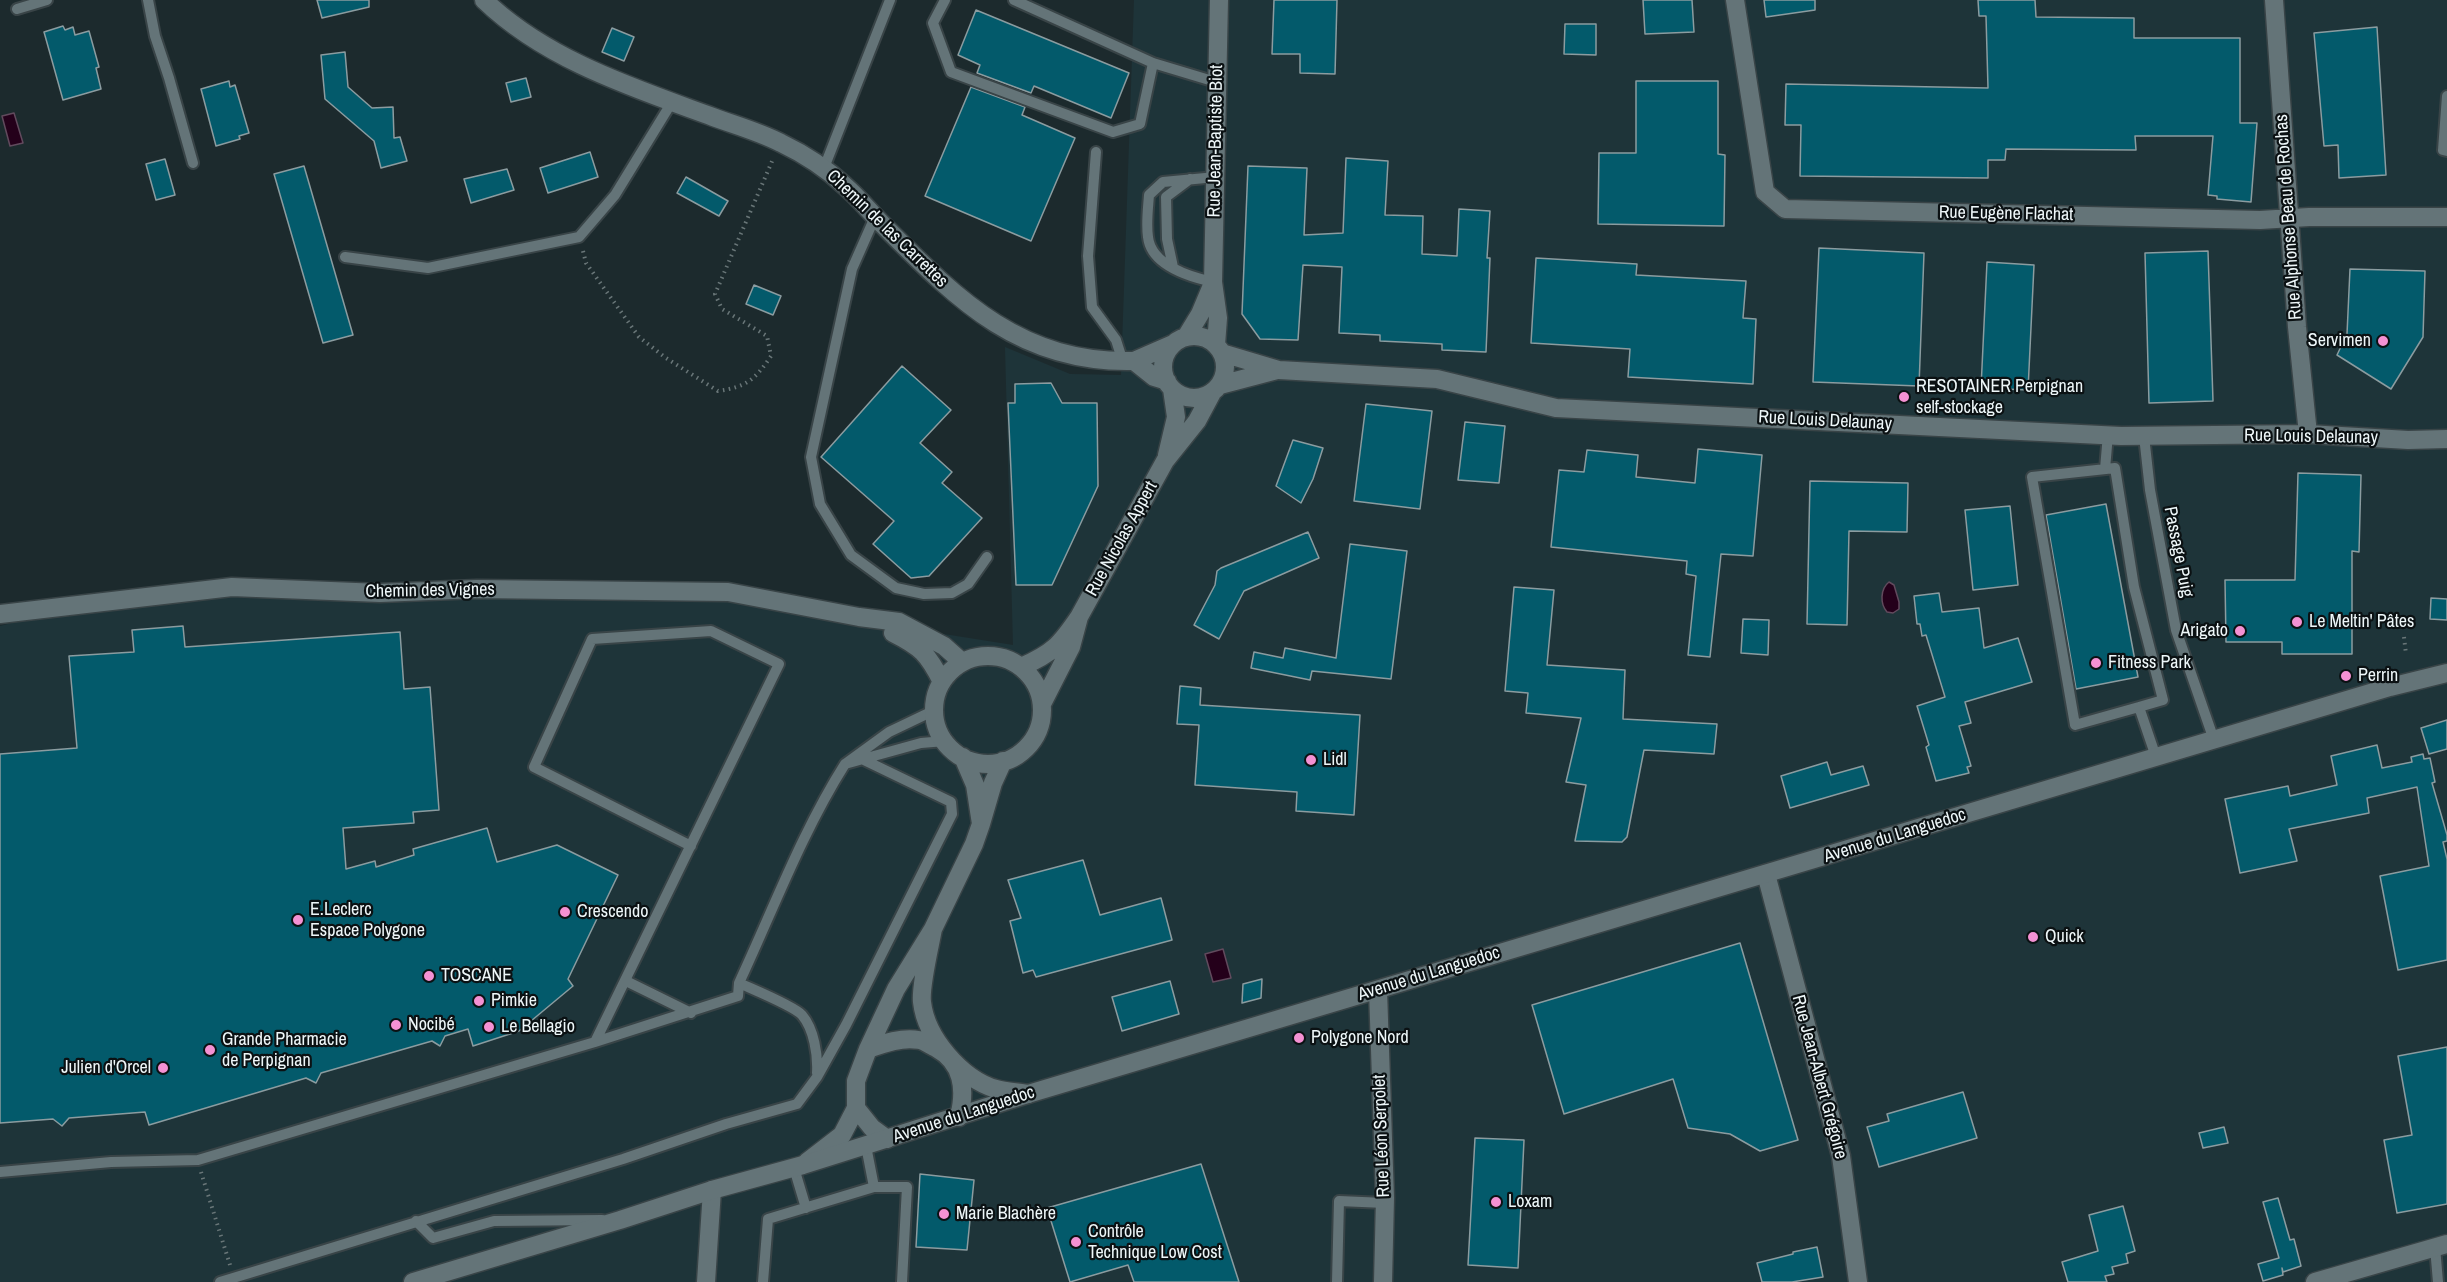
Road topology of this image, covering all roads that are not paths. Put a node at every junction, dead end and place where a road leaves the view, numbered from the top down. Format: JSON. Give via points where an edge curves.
{"nodes":[{"id":1,"x":47,"y":0,"type":"edge"},
{"id":2,"x":148,"y":0,"type":"edge"},
{"id":3,"x":484,"y":0,"type":"edge"},
{"id":4,"x":890,"y":0,"type":"edge"},
{"id":5,"x":945,"y":0,"type":"edge"},
{"id":6,"x":1014,"y":0,"type":"edge"},
{"id":7,"x":1219,"y":0,"type":"edge"},
{"id":8,"x":1735,"y":0,"type":"edge"},
{"id":9,"x":2274,"y":0,"type":"edge"},
{"id":10,"x":17,"y":9,"type":"dead end"},
{"id":11,"x":1153,"y":63,"type":"junction"},
{"id":12,"x":1216,"y":82,"type":"junction"},
{"id":13,"x":2447,"y":96,"type":"edge"},
{"id":14,"x":672,"y":102,"type":"junction"},
{"id":15,"x":2447,"y":151,"type":"edge"},
{"id":16,"x":1096,"y":152,"type":"dead end"},
{"id":17,"x":193,"y":164,"type":"dead end"},
{"id":18,"x":824,"y":168,"type":"junction"},
{"id":19,"x":1216,"y":177,"type":"junction"},
{"id":20,"x":1190,"y":179,"type":"junction"},
{"id":21,"x":875,"y":217,"type":"junction"},
{"id":22,"x":2447,"y":217,"type":"edge"},
{"id":23,"x":2289,"y":220,"type":"junction"},
{"id":24,"x":345,"y":257,"type":"dead end"},
{"id":25,"x":1173,"y":267,"type":"junction"},
{"id":26,"x":1213,"y":282,"type":"junction"},
{"id":27,"x":1179,"y":340,"type":"junction"},
{"id":28,"x":1219,"y":349,"type":"junction"},
{"id":29,"x":1128,"y":361,"type":"junction"},
{"id":30,"x":1279,"y":370,"type":"junction"},
{"id":31,"x":1170,"y":385,"type":"junction"},
{"id":32,"x":1216,"y":388,"type":"junction"},
{"id":33,"x":2108,"y":434,"type":"junction"},
{"id":34,"x":2308,"y":434,"type":"junction"},
{"id":35,"x":2144,"y":436,"type":"junction"},
{"id":36,"x":2447,"y":439,"type":"edge"},
{"id":37,"x":1165,"y":461,"type":"junction"},
{"id":38,"x":2105,"y":470,"type":"junction"},
{"id":39,"x":987,"y":557,"type":"dead end"},
{"id":40,"x":0,"y":614,"type":"edge"},
{"id":41,"x":859,"y":617,"type":"junction"},
{"id":42,"x":1079,"y":617,"type":"junction"},
{"id":43,"x":962,"y":662,"type":"junction"},
{"id":44,"x":1021,"y":667,"type":"junction"},
{"id":45,"x":2447,"y":673,"type":"edge"},
{"id":46,"x":942,"y":682,"type":"junction"},
{"id":47,"x":1042,"y":704,"type":"junction"},
{"id":48,"x":2139,"y":707,"type":"junction"},
{"id":49,"x":934,"y":710,"type":"junction"},
{"id":50,"x":2214,"y":740,"type":"junction"},
{"id":51,"x":945,"y":741,"type":"junction"},
{"id":52,"x":963,"y":757,"type":"junction"},
{"id":53,"x":2156,"y":757,"type":"junction"},
{"id":54,"x":864,"y":760,"type":"junction"},
{"id":55,"x":1003,"y":761,"type":"junction"},
{"id":56,"x":845,"y":764,"type":"junction"},
{"id":57,"x":981,"y":824,"type":"junction"},
{"id":58,"x":691,"y":846,"type":"junction"},
{"id":59,"x":1766,"y":874,"type":"junction"},
{"id":60,"x":933,"y":929,"type":"junction"},
{"id":61,"x":626,"y":981,"type":"junction"},
{"id":62,"x":739,"y":983,"type":"junction"},
{"id":63,"x":1378,"y":990,"type":"junction"},
{"id":64,"x":691,"y":1013,"type":"junction"},
{"id":65,"x":595,"y":1042,"type":"junction"},
{"id":66,"x":868,"y":1049,"type":"junction"},
{"id":67,"x":949,"y":1056,"type":"junction"},
{"id":68,"x":817,"y":1077,"type":"junction"},
{"id":69,"x":1028,"y":1094,"type":"junction"},
{"id":70,"x":856,"y":1108,"type":"junction"},
{"id":71,"x":959,"y":1117,"type":"junction"},
{"id":72,"x":887,"y":1139,"type":"junction"},
{"id":73,"x":866,"y":1146,"type":"junction"},
{"id":74,"x":799,"y":1166,"type":"junction"},
{"id":75,"x":0,"y":1172,"type":"edge"},
{"id":76,"x":874,"y":1187,"type":"junction"},
{"id":77,"x":712,"y":1190,"type":"junction"},
{"id":78,"x":1385,"y":1203,"type":"junction"},
{"id":79,"x":806,"y":1208,"type":"junction"},
{"id":80,"x":620,"y":1220,"type":"junction"},
{"id":81,"x":416,"y":1221,"type":"junction"},
{"id":82,"x":2441,"y":1245,"type":"edge"},
{"id":83,"x":220,"y":1282,"type":"edge"},
{"id":84,"x":413,"y":1282,"type":"edge"},
{"id":85,"x":706,"y":1282,"type":"edge"},
{"id":86,"x":763,"y":1282,"type":"edge"},
{"id":87,"x":902,"y":1282,"type":"edge"},
{"id":88,"x":1337,"y":1282,"type":"edge"},
{"id":89,"x":1383,"y":1282,"type":"edge"},
{"id":90,"x":1858,"y":1282,"type":"edge"},
{"id":91,"x":2315,"y":1282,"type":"edge"},
{"id":92,"x":2438,"y":1282,"type":"edge"}],
"edges":[{"from":1,"to":10,"type":"lane"},
{"from":2,"to":17,"type":"lane"},
{"from":3,"to":14,"type":"street","name":"Chemin de las Carrettes","via":[[505,20],[553,51]]},
{"from":4,"to":18,"type":"lane"},
{"from":5,"to":11,"type":"lane","via":[[933,23],[951,72],[1113,132],[1140,124]]},
{"from":6,"to":11,"type":"lane"},
{"from":7,"to":12,"type":"street","name":"Rue Jean-Baptiste Biot"},
{"from":8,"to":23,"type":"street","name":"Rue Eugène Flachat","via":[[1765,192],[1785,209]]},
{"from":9,"to":23,"type":"street","name":"Rue Alphonse Beau de Rochas"},
{"from":11,"to":12,"type":"lane"},
{"from":12,"to":19,"type":"street","name":"Rue Jean-Baptiste Biot"},
{"from":13,"to":15,"type":"lane","via":[[2443,150]]},
{"from":14,"to":18,"type":"street","name":"Chemin de las Carrettes","via":[[780,142]]},
{"from":14,"to":24,"type":"lane","via":[[615,195],[579,237],[428,268]]},
{"from":16,"to":29,"type":"lane","via":[[1088,256],[1092,307]]},
{"from":18,"to":21,"type":"street","name":"Chemin de las Carrettes"},
{"from":19,"to":20,"type":"lane"},
{"from":19,"to":26,"type":"street","name":"Rue Jean-Baptiste Biot"},
{"from":20,"to":25,"type":"lane","via":[[1166,197],[1167,239]]},
{"from":20,"to":25,"type":"lane","via":[[1163,182],[1149,195],[1148,240],[1159,260]]},
{"from":21,"to":29,"type":"street","name":"Chemin de las Carrettes","via":[[947,287],[995,325],[1040,348],[1078,358]]},
{"from":21,"to":39,"type":"lane","via":[[852,269],[811,457],[820,504],[851,555],[896,588],[924,594],[952,593],[968,584]]},
{"from":22,"to":23,"type":"street","name":"Rue Eugène Flachat"},
{"from":23,"to":34,"type":"street","name":"Rue Alphonse Beau de Rochas"},
{"from":25,"to":26,"type":"lane","via":[[1193,278]]},
{"from":26,"to":27,"type":"street","name":"Rue Jean-Baptiste Biot","via":[[1200,314]]},
{"from":26,"to":28,"type":"street","name":"Rue Jean-Baptiste Biot"},
{"from":27,"to":28,"type":"street","via":[[1203,337]]},
{"from":27,"to":29,"type":"street","name":"Chemin de las Carrettes"},
{"from":27,"to":31,"type":"street","via":[[1164,361]]},
{"from":28,"to":30,"type":"street","name":"Rue Louis Delaunay"},
{"from":28,"to":32,"type":"street","via":[[1225,367]]},
{"from":29,"to":31,"type":"street","name":"Chemin de las Carrettes"},
{"from":30,"to":32,"type":"street","name":"Rue Louis Delaunay"},
{"from":30,"to":33,"type":"street","name":"Rue Louis Delaunay","via":[[1437,379],[1556,408]]},
{"from":31,"to":32,"type":"street","via":[[1188,397],[1197,398]]},
{"from":31,"to":37,"type":"street","name":"Rue Nicolas Appert","via":[[1176,417]]},
{"from":32,"to":37,"type":"street","name":"Rue Nicolas Appert","via":[[1197,421]]},
{"from":33,"to":35,"type":"street","name":"Rue Louis Delaunay"},
{"from":33,"to":38,"type":"lane"},
{"from":34,"to":35,"type":"street","name":"Rue Louis Delaunay"},
{"from":34,"to":36,"type":"street","name":"Rue Louis Delaunay","via":[[2408,446]]},
{"from":35,"to":50,"type":"lane","name":"Passage Puig","via":[[2176,630]]},
{"from":37,"to":42,"type":"street","name":"Rue Nicolas Appert"},
{"from":38,"to":48,"type":"lane","via":[[2115,468],[2134,587],[2163,700]]},
{"from":38,"to":48,"type":"lane","via":[[2032,477],[2038,521],[2075,725]]},
{"from":40,"to":41,"type":"street","name":"Chemin des Vignes","via":[[232,587],[380,593],[477,589],[728,592]]},
{"from":41,"to":43,"type":"street","name":"Chemin des Vignes","via":[[899,622],[944,646]]},
{"from":41,"to":46,"type":"street","name":"Chemin des Vignes","via":[[914,644],[930,659]]},
{"from":42,"to":44,"type":"street","name":"Rue Nicolas Appert","via":[[1063,642],[1045,657]]},
{"from":42,"to":47,"type":"street","name":"Rue Nicolas Appert","via":[[1071,647]]},
{"from":43,"to":44,"type":"street","via":[[982,656],[1003,658]]},
{"from":43,"to":46,"type":"street"},
{"from":44,"to":47,"type":"street","via":[[1036,684]]},
{"from":45,"to":50,"type":"street","name":"Avenue du Languedoc"},
{"from":46,"to":49,"type":"street"},
{"from":47,"to":55,"type":"street","via":[[1041,725],[1031,744]]},
{"from":48,"to":53,"type":"lane"},
{"from":49,"to":51,"type":"street"},
{"from":49,"to":56,"type":"lane","via":[[889,732]]},
{"from":50,"to":53,"type":"street","name":"Avenue du Languedoc"},
{"from":51,"to":52,"type":"street"},
{"from":51,"to":54,"type":"lane","via":[[921,743]]},
{"from":52,"to":55,"type":"street","via":[[974,762]]},
{"from":52,"to":57,"type":"street","via":[[975,784]]},
{"from":53,"to":59,"type":"street","name":"Avenue du Languedoc"},
{"from":54,"to":56,"type":"lane"},
{"from":54,"to":68,"type":"lane","via":[[951,802],[952,814]]},
{"from":55,"to":57,"type":"street"},
{"from":56,"to":62,"type":"lane","via":[[817,813]]},
{"from":57,"to":60,"type":"street"},
{"from":58,"to":58,"type":"lane","via":[[779,664],[711,631],[592,639],[534,767]]},
{"from":58,"to":61,"type":"lane"},
{"from":59,"to":63,"type":"street","name":"Avenue du Languedoc"},
{"from":59,"to":90,"type":"street","name":"Rue Jean-Albert Grégoire","via":[[1841,1156]]},
{"from":60,"to":66,"type":"street","via":[[896,989]]},
{"from":60,"to":67,"type":"street","via":[[922,1001],[929,1029]]},
{"from":61,"to":64,"type":"lane"},
{"from":61,"to":65,"type":"lane"},
{"from":62,"to":64,"type":"lane","via":[[738,996]]},
{"from":62,"to":68,"type":"lane","via":[[801,1014],[814,1042]]},
{"from":63,"to":69,"type":"street","name":"Avenue du Languedoc"},
{"from":63,"to":78,"type":"street","name":"Rue Léon Serpolet"},
{"from":64,"to":65,"type":"lane"},
{"from":65,"to":75,"type":"lane","via":[[198,1160],[111,1162]]},
{"from":66,"to":67,"type":"street","via":[[892,1041],[921,1040]]},
{"from":66,"to":70,"type":"street","via":[[856,1081]]},
{"from":67,"to":69,"type":"street","via":[[970,1076],[996,1089]]},
{"from":67,"to":71,"type":"street","via":[[961,1077],[964,1098]]},
{"from":68,"to":81,"type":"lane","via":[[797,1104]]},
{"from":69,"to":71,"type":"street","name":"Avenue du Languedoc"},
{"from":70,"to":72,"type":"street"},
{"from":70,"to":74,"type":"street","via":[[842,1135]]},
{"from":71,"to":72,"type":"street","name":"Avenue du Languedoc"},
{"from":72,"to":73,"type":"street","name":"Avenue du Languedoc"},
{"from":73,"to":74,"type":"street","name":"Avenue du Languedoc"},
{"from":73,"to":76,"type":"lane"},
{"from":74,"to":77,"type":"street","name":"Avenue du Languedoc"},
{"from":74,"to":79,"type":"lane"},
{"from":76,"to":79,"type":"lane"},
{"from":76,"to":87,"type":"lane","via":[[907,1187]]},
{"from":77,"to":80,"type":"street","name":"Avenue du Languedoc"},
{"from":77,"to":85,"type":"street"},
{"from":78,"to":88,"type":"lane","via":[[1339,1201]]},
{"from":78,"to":89,"type":"street","name":"Rue Léon Serpolet"},
{"from":79,"to":86,"type":"lane","via":[[768,1219]]},
{"from":80,"to":81,"type":"lane","via":[[494,1221],[434,1238]]},
{"from":80,"to":84,"type":"street","name":"Avenue du Languedoc"},
{"from":81,"to":83,"type":"lane"},
{"from":82,"to":91,"type":"street"},
{"from":82,"to":92,"type":"lane"}]}
